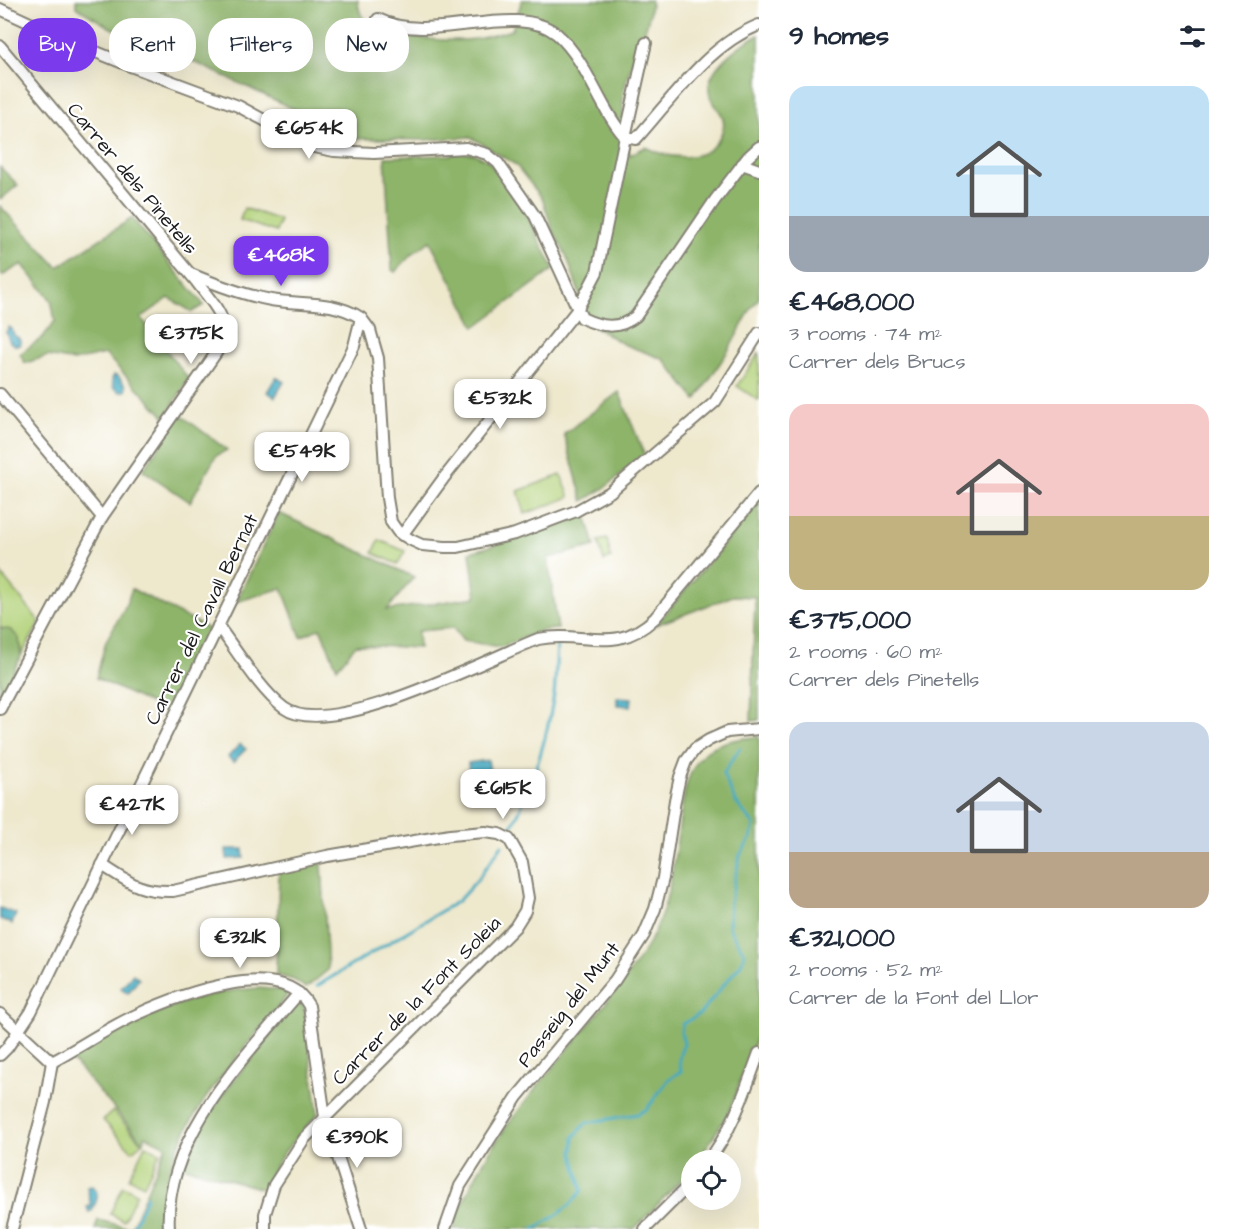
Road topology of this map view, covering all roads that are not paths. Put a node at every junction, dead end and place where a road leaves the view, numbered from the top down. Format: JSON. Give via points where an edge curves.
{"nodes":[{"id":1,"x":0,"y":9,"type":"edge"},
{"id":2,"x":759,"y":25,"type":"edge"},
{"id":3,"x":409,"y":27,"type":"edge"},
{"id":4,"x":646,"y":43,"type":"dead end"},
{"id":5,"x":0,"y":46,"type":"edge"},
{"id":6,"x":625,"y":137,"type":"junction"},
{"id":7,"x":759,"y":147,"type":"edge"},
{"id":8,"x":742,"y":164,"type":"junction"},
{"id":9,"x":759,"y":170,"type":"edge"},
{"id":10,"x":189,"y":273,"type":"junction"},
{"id":11,"x":577,"y":310,"type":"junction"},
{"id":12,"x":361,"y":318,"type":"junction"},
{"id":13,"x":759,"y":333,"type":"edge"},
{"id":14,"x":0,"y":394,"type":"edge"},
{"id":15,"x":759,"y":493,"type":"edge"},
{"id":16,"x":102,"y":517,"type":"junction"},
{"id":17,"x":402,"y":535,"type":"junction"},
{"id":18,"x":218,"y":626,"type":"junction"},
{"id":19,"x":0,"y":709,"type":"edge"},
{"id":20,"x":759,"y":729,"type":"edge"},
{"id":21,"x":102,"y":865,"type":"junction"},
{"id":22,"x":299,"y":993,"type":"junction"},
{"id":23,"x":0,"y":1014,"type":"edge"},
{"id":24,"x":19,"y":1031,"type":"junction"},
{"id":25,"x":759,"y":1053,"type":"edge"},
{"id":26,"x":0,"y":1055,"type":"edge"},
{"id":27,"x":52,"y":1062,"type":"junction"},
{"id":28,"x":326,"y":1117,"type":"junction"},
{"id":29,"x":716,"y":1150,"type":"edge"},
{"id":30,"x":681,"y":1194,"type":"edge"},
{"id":31,"x":651,"y":1227,"type":"edge"},
{"id":32,"x":12,"y":1229,"type":"edge"},
{"id":33,"x":169,"y":1229,"type":"edge"},
{"id":34,"x":265,"y":1229,"type":"edge"},
{"id":35,"x":361,"y":1229,"type":"edge"},
{"id":36,"x":445,"y":1229,"type":"edge"}],
"edges":[{"from":1,"to":11,"type":"street","via":[[69,41],[238,106],[314,147],[374,153],[466,148],[487,154],[498,163],[535,216]]},
{"from":2,"to":6,"type":"street","via":[[715,52],[636,138]]},
{"from":3,"to":6,"type":"street","via":[[459,26],[493,20],[533,21],[546,26],[568,46]]},
{"from":4,"to":6,"type":"street"},
{"from":5,"to":10,"type":"street","name":"Carrer dels Pinetells"},
{"from":6,"to":11,"type":"street","via":[[597,272]]},
{"from":7,"to":8,"type":"street"},
{"from":8,"to":9,"type":"street"},
{"from":8,"to":11,"type":"street","via":[[636,316],[628,322],[603,326],[582,318]]},
{"from":10,"to":12,"type":"street","via":[[248,296],[342,308]]},
{"from":10,"to":16,"type":"street","name":"Carrer dels Pinetells","via":[[223,320],[224,340]]},
{"from":11,"to":17,"type":"street"},
{"from":12,"to":17,"type":"street","via":[[370,330],[378,358],[387,498],[391,522]]},
{"from":12,"to":18,"type":"street","name":"Carrer del Cavall Bernat","via":[[354,346]]},
{"from":13,"to":17,"type":"street","via":[[715,402],[610,492],[576,512],[515,534],[458,548],[422,545]]},
{"from":14,"to":16,"type":"street"},
{"from":15,"to":18,"type":"street","via":[[646,627],[618,639],[538,639],[424,689],[347,712],[322,717],[285,709]]},
{"from":16,"to":19,"type":"street","name":"Carrer dels Pinetells"},
{"from":18,"to":21,"type":"street","name":"Carrer del Cavall Bernat"},
{"from":20,"to":36,"type":"street","name":"Passeig del Munt","via":[[727,732],[695,749],[686,761],[675,800],[663,878],[644,935],[615,980],[517,1097],[460,1186]]},
{"from":21,"to":24,"type":"street","name":"Carrer del Cavall Bernat"},
{"from":21,"to":28,"type":"street","name":"Carrer de la Font Soleia","via":[[134,886],[173,891],[327,856],[450,835],[485,832],[509,839],[522,862],[528,888],[525,911],[515,927]]},
{"from":22,"to":27,"type":"street","via":[[264,980],[191,994],[134,1016]]},
{"from":22,"to":28,"type":"street","via":[[312,1017]]},
{"from":22,"to":33,"type":"street","via":[[202,1116],[177,1167]]},
{"from":23,"to":24,"type":"street"},
{"from":24,"to":26,"type":"street","name":"Carrer del Cavall Bernat"},
{"from":24,"to":27,"type":"street"},
{"from":25,"to":29,"type":"street","via":[[730,1128]]},
{"from":27,"to":32,"type":"street"},
{"from":28,"to":34,"type":"street","name":"Carrer de la Font Soleia","via":[[304,1139],[274,1185],[265,1214]]},
{"from":28,"to":35,"type":"street"},
{"from":30,"to":31,"type":"street"}]}
